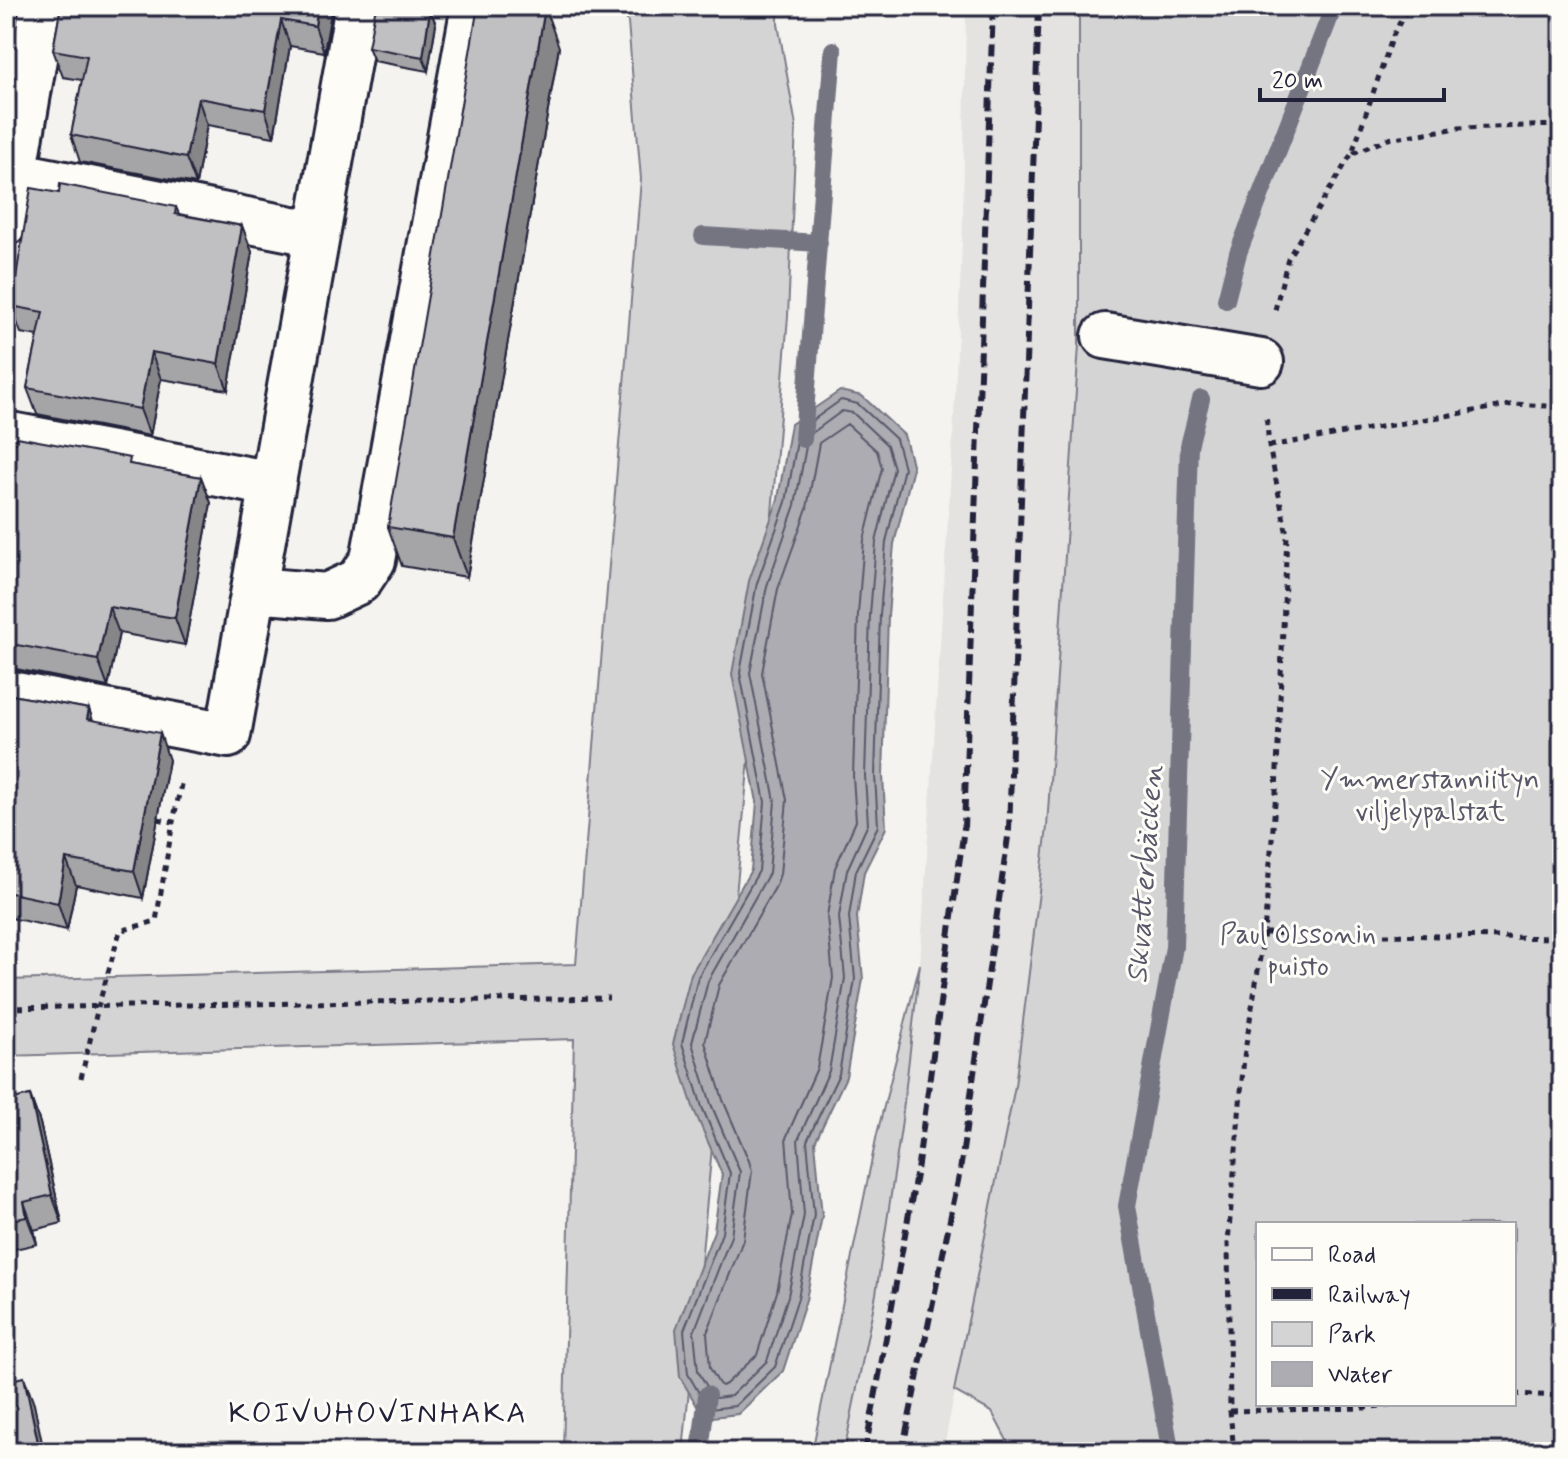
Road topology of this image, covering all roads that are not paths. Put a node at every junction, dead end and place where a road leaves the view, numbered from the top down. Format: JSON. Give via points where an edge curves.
{"nodes":[{"id":1,"x":43,"y":6,"type":"edge"},
{"id":2,"x":358,"y":6,"type":"edge"},
{"id":3,"x":462,"y":9,"type":"edge"},
{"id":4,"x":14,"y":174,"type":"junction"},
{"id":5,"x":6,"y":222,"type":"edge"},
{"id":6,"x":317,"y":234,"type":"junction"},
{"id":7,"x":1105,"y":336,"type":"dead end"},
{"id":8,"x":1261,"y":362,"type":"road end"},
{"id":9,"x":6,"y":434,"type":"edge"},
{"id":10,"x":272,"y":484,"type":"junction"},
{"id":11,"x":254,"y":590,"type":"junction"},
{"id":12,"x":6,"y":693,"type":"edge"}],
"edges":[{"from":1,"to":4,"type":"lane"},
{"from":2,"to":6,"type":"lane"},
{"from":3,"to":11,"type":"lane","via":[[373,560],[359,581],[327,596]]},
{"from":4,"to":5,"type":"lane"},
{"from":4,"to":6,"type":"lane"},
{"from":6,"to":10,"type":"lane"},
{"from":7,"to":8,"type":"lane"},
{"from":9,"to":10,"type":"lane"},
{"from":10,"to":11,"type":"lane"},
{"from":11,"to":12,"type":"lane","via":[[228,735]]}]}
